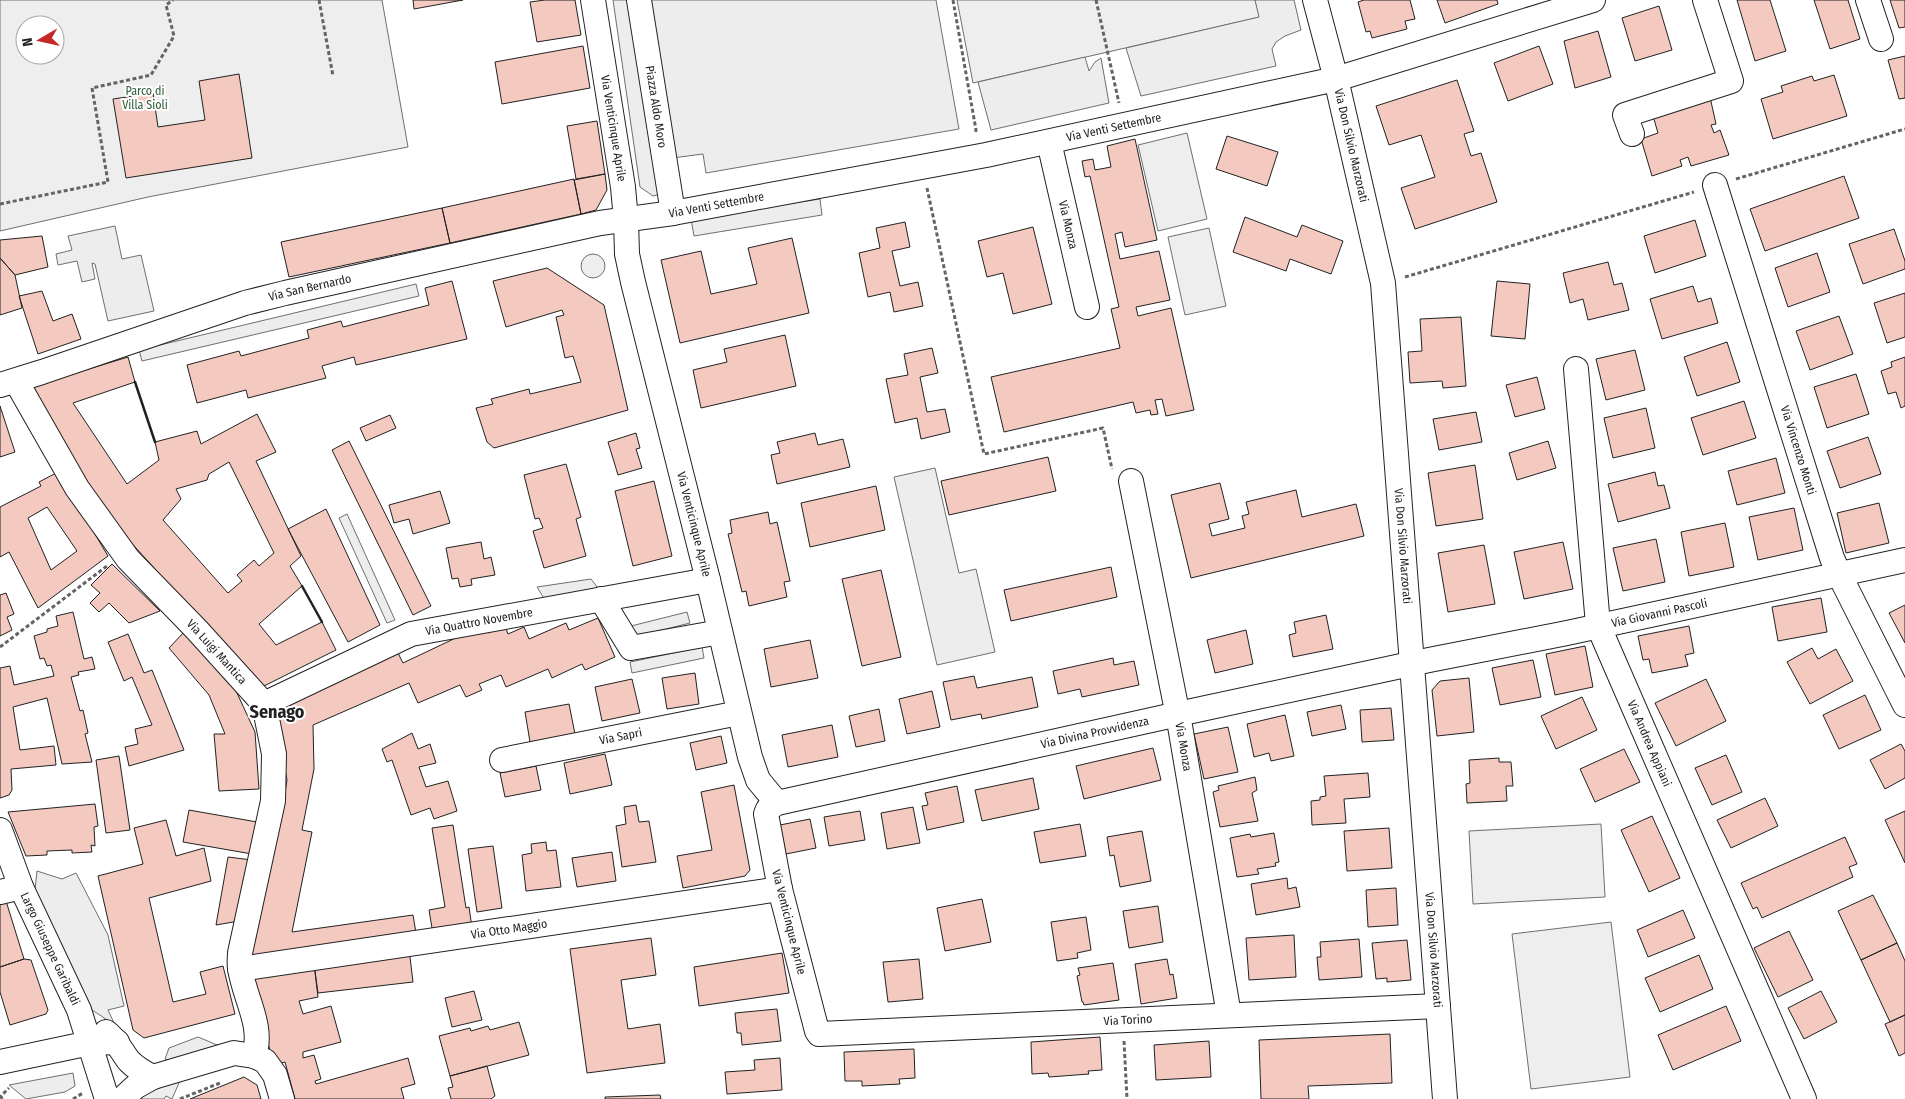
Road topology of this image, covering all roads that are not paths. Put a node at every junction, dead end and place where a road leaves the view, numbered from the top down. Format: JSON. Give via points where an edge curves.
{"nodes":[{"id":1,"x":592,"y":0,"type":"edge"},
{"id":2,"x":639,"y":0,"type":"edge"},
{"id":3,"x":1315,"y":0,"type":"edge"},
{"id":4,"x":1593,"y":0,"type":"edge"},
{"id":5,"x":1705,"y":0,"type":"edge"},
{"id":6,"x":1868,"y":0,"type":"edge"},
{"id":7,"x":1881,"y":39,"type":"dead end"},
{"id":8,"x":1336,"y":79,"type":"junction"},
{"id":9,"x":1632,"y":134,"type":"dead end"},
{"id":10,"x":1049,"y":142,"type":"junction"},
{"id":11,"x":1715,"y":185,"type":"road end"},
{"id":12,"x":672,"y":213,"type":"junction"},
{"id":13,"x":626,"y":220,"type":"junction"},
{"id":14,"x":1087,"y":307,"type":"dead end"},
{"id":15,"x":1576,"y":369,"type":"dead end"},
{"id":16,"x":8,"y":383,"type":"edge"},
{"id":17,"x":1131,"y":481,"type":"road end"},
{"id":18,"x":1905,"y":560,"type":"edge"},
{"id":19,"x":1839,"y":574,"type":"junction"},
{"id":20,"x":708,"y":580,"type":"junction"},
{"id":21,"x":602,"y":598,"type":"junction"},
{"id":22,"x":1598,"y":625,"type":"junction"},
{"id":23,"x":720,"y":632,"type":"junction"},
{"id":24,"x":1412,"y":664,"type":"junction"},
{"id":25,"x":264,"y":704,"type":"junction"},
{"id":26,"x":1905,"y":705,"type":"edge"},
{"id":27,"x":739,"y":713,"type":"junction"},
{"id":28,"x":1178,"y":714,"type":"junction"},
{"id":29,"x":502,"y":760,"type":"dead end"},
{"id":30,"x":777,"y":803,"type":"junction"},
{"id":31,"x":0,"y":830,"type":"edge"},
{"id":32,"x":11,"y":889,"type":"edge"},
{"id":33,"x":780,"y":889,"type":"junction"},
{"id":34,"x":240,"y":969,"type":"junction"},
{"id":35,"x":1438,"y":1006,"type":"junction"},
{"id":36,"x":80,"y":1010,"type":"junction"},
{"id":37,"x":1229,"y":1015,"type":"junction"},
{"id":38,"x":818,"y":1033,"type":"joint"},
{"id":39,"x":117,"y":1042,"type":"junction"},
{"id":40,"x":90,"y":1044,"type":"junction"},
{"id":41,"x":254,"y":1056,"type":"junction"},
{"id":42,"x":0,"y":1062,"type":"edge"},
{"id":43,"x":153,"y":1077,"type":"junction"},
{"id":44,"x":107,"y":1099,"type":"edge"},
{"id":45,"x":122,"y":1099,"type":"edge"},
{"id":46,"x":282,"y":1099,"type":"edge"},
{"id":47,"x":1445,"y":1099,"type":"edge"},
{"id":48,"x":1804,"y":1099,"type":"edge"}],
"edges":[{"from":1,"to":13,"type":"street","name":"Via Venticinque Aprile"},
{"from":2,"to":12,"type":"street","name":"Piazza Aldo Moro"},
{"from":3,"to":8,"type":"street","name":"Via Don Silvio Marzorati"},
{"from":4,"to":8,"type":"street","name":"Via Venti Settembre"},
{"from":5,"to":9,"type":"street","via":[[1730,81],[1625,115]]},
{"from":6,"to":7,"type":"street"},
{"from":8,"to":10,"type":"street","name":"Via Venti Settembre"},
{"from":8,"to":24,"type":"street","name":"Via Don Silvio Marzorati","via":[[1384,283]]},
{"from":10,"to":12,"type":"street","name":"Via Venti Settembre"},
{"from":10,"to":14,"type":"street","name":"Via Monza"},
{"from":11,"to":19,"type":"street","name":"Via Vincenzo Monti"},
{"from":12,"to":13,"type":"street","name":"Via Venti Settembre"},
{"from":13,"to":16,"type":"street","name":"Via San Bernardo","via":[[245,303]]},
{"from":13,"to":20,"type":"street","name":"Via Venticinque Aprile","via":[[627,254],[633,282]]},
{"from":15,"to":22,"type":"street","name":"Via Andrea Appiani"},
{"from":16,"to":25,"type":"street","name":"Via Luigi Mantica","via":[[124,553]]},
{"from":17,"to":28,"type":"street","name":"Via Monza"},
{"from":18,"to":19,"type":"street","name":"Via Giovanni Pascoli"},
{"from":19,"to":22,"type":"street","name":"Via Giovanni Pascoli"},
{"from":19,"to":26,"type":"street","name":"Via Vincenzo Monti"},
{"from":20,"to":21,"type":"street","name":"Via Quattro Novembre"},
{"from":20,"to":23,"type":"street","name":"Via Venticinque Aprile"},
{"from":21,"to":23,"type":"street","via":[[630,648]]},
{"from":21,"to":25,"type":"street","name":"Via Quattro Novembre","via":[[411,634]]},
{"from":22,"to":24,"type":"street","name":"Via Giovanni Pascoli"},
{"from":22,"to":48,"type":"street","name":"Via Andrea Appiani"},
{"from":23,"to":27,"type":"street","name":"Via Venticinque Aprile"},
{"from":24,"to":28,"type":"street","name":"Via Divina Provvidenza"},
{"from":24,"to":35,"type":"street","name":"Via Don Silvio Marzorati"},
{"from":25,"to":34,"type":"street","via":[[274,754],[273,801],[240,953]]},
{"from":27,"to":29,"type":"street","name":"Via Sapri"},
{"from":27,"to":30,"type":"street","name":"Via Venticinque Aprile","via":[[758,780]]},
{"from":28,"to":30,"type":"street","name":"Via Divina Provvidenza"},
{"from":28,"to":37,"type":"street","name":"Via Monza"},
{"from":30,"to":33,"type":"street","name":"Via Venticinque Aprile","via":[[768,809],[766,819]]},
{"from":31,"to":32,"type":"street","name":"Largo Giuseppe Garibaldi"},
{"from":32,"to":36,"type":"street","name":"Largo Giuseppe Garibaldi"},
{"from":33,"to":34,"type":"street","name":"Via Otto Maggio"},
{"from":33,"to":38,"type":"street","name":"Via Venticinque Aprile"},
{"from":34,"to":41,"type":"street","via":[[256,1027]]},
{"from":35,"to":37,"type":"street","name":"Via Torino"},
{"from":35,"to":47,"type":"street","name":"Via Don Silvio Marzorati"},
{"from":36,"to":39,"type":"street"},
{"from":36,"to":40,"type":"street"},
{"from":37,"to":38,"type":"street","name":"Via Torino"},
{"from":39,"to":40,"type":"street"},
{"from":39,"to":43,"type":"street","via":[[129,1061]]},
{"from":40,"to":42,"type":"street"},
{"from":40,"to":44,"type":"street"},
{"from":41,"to":43,"type":"street","via":[[224,1054]]},
{"from":41,"to":46,"type":"street","via":[[265,1061],[275,1075]]},
{"from":43,"to":45,"type":"street"}]}
